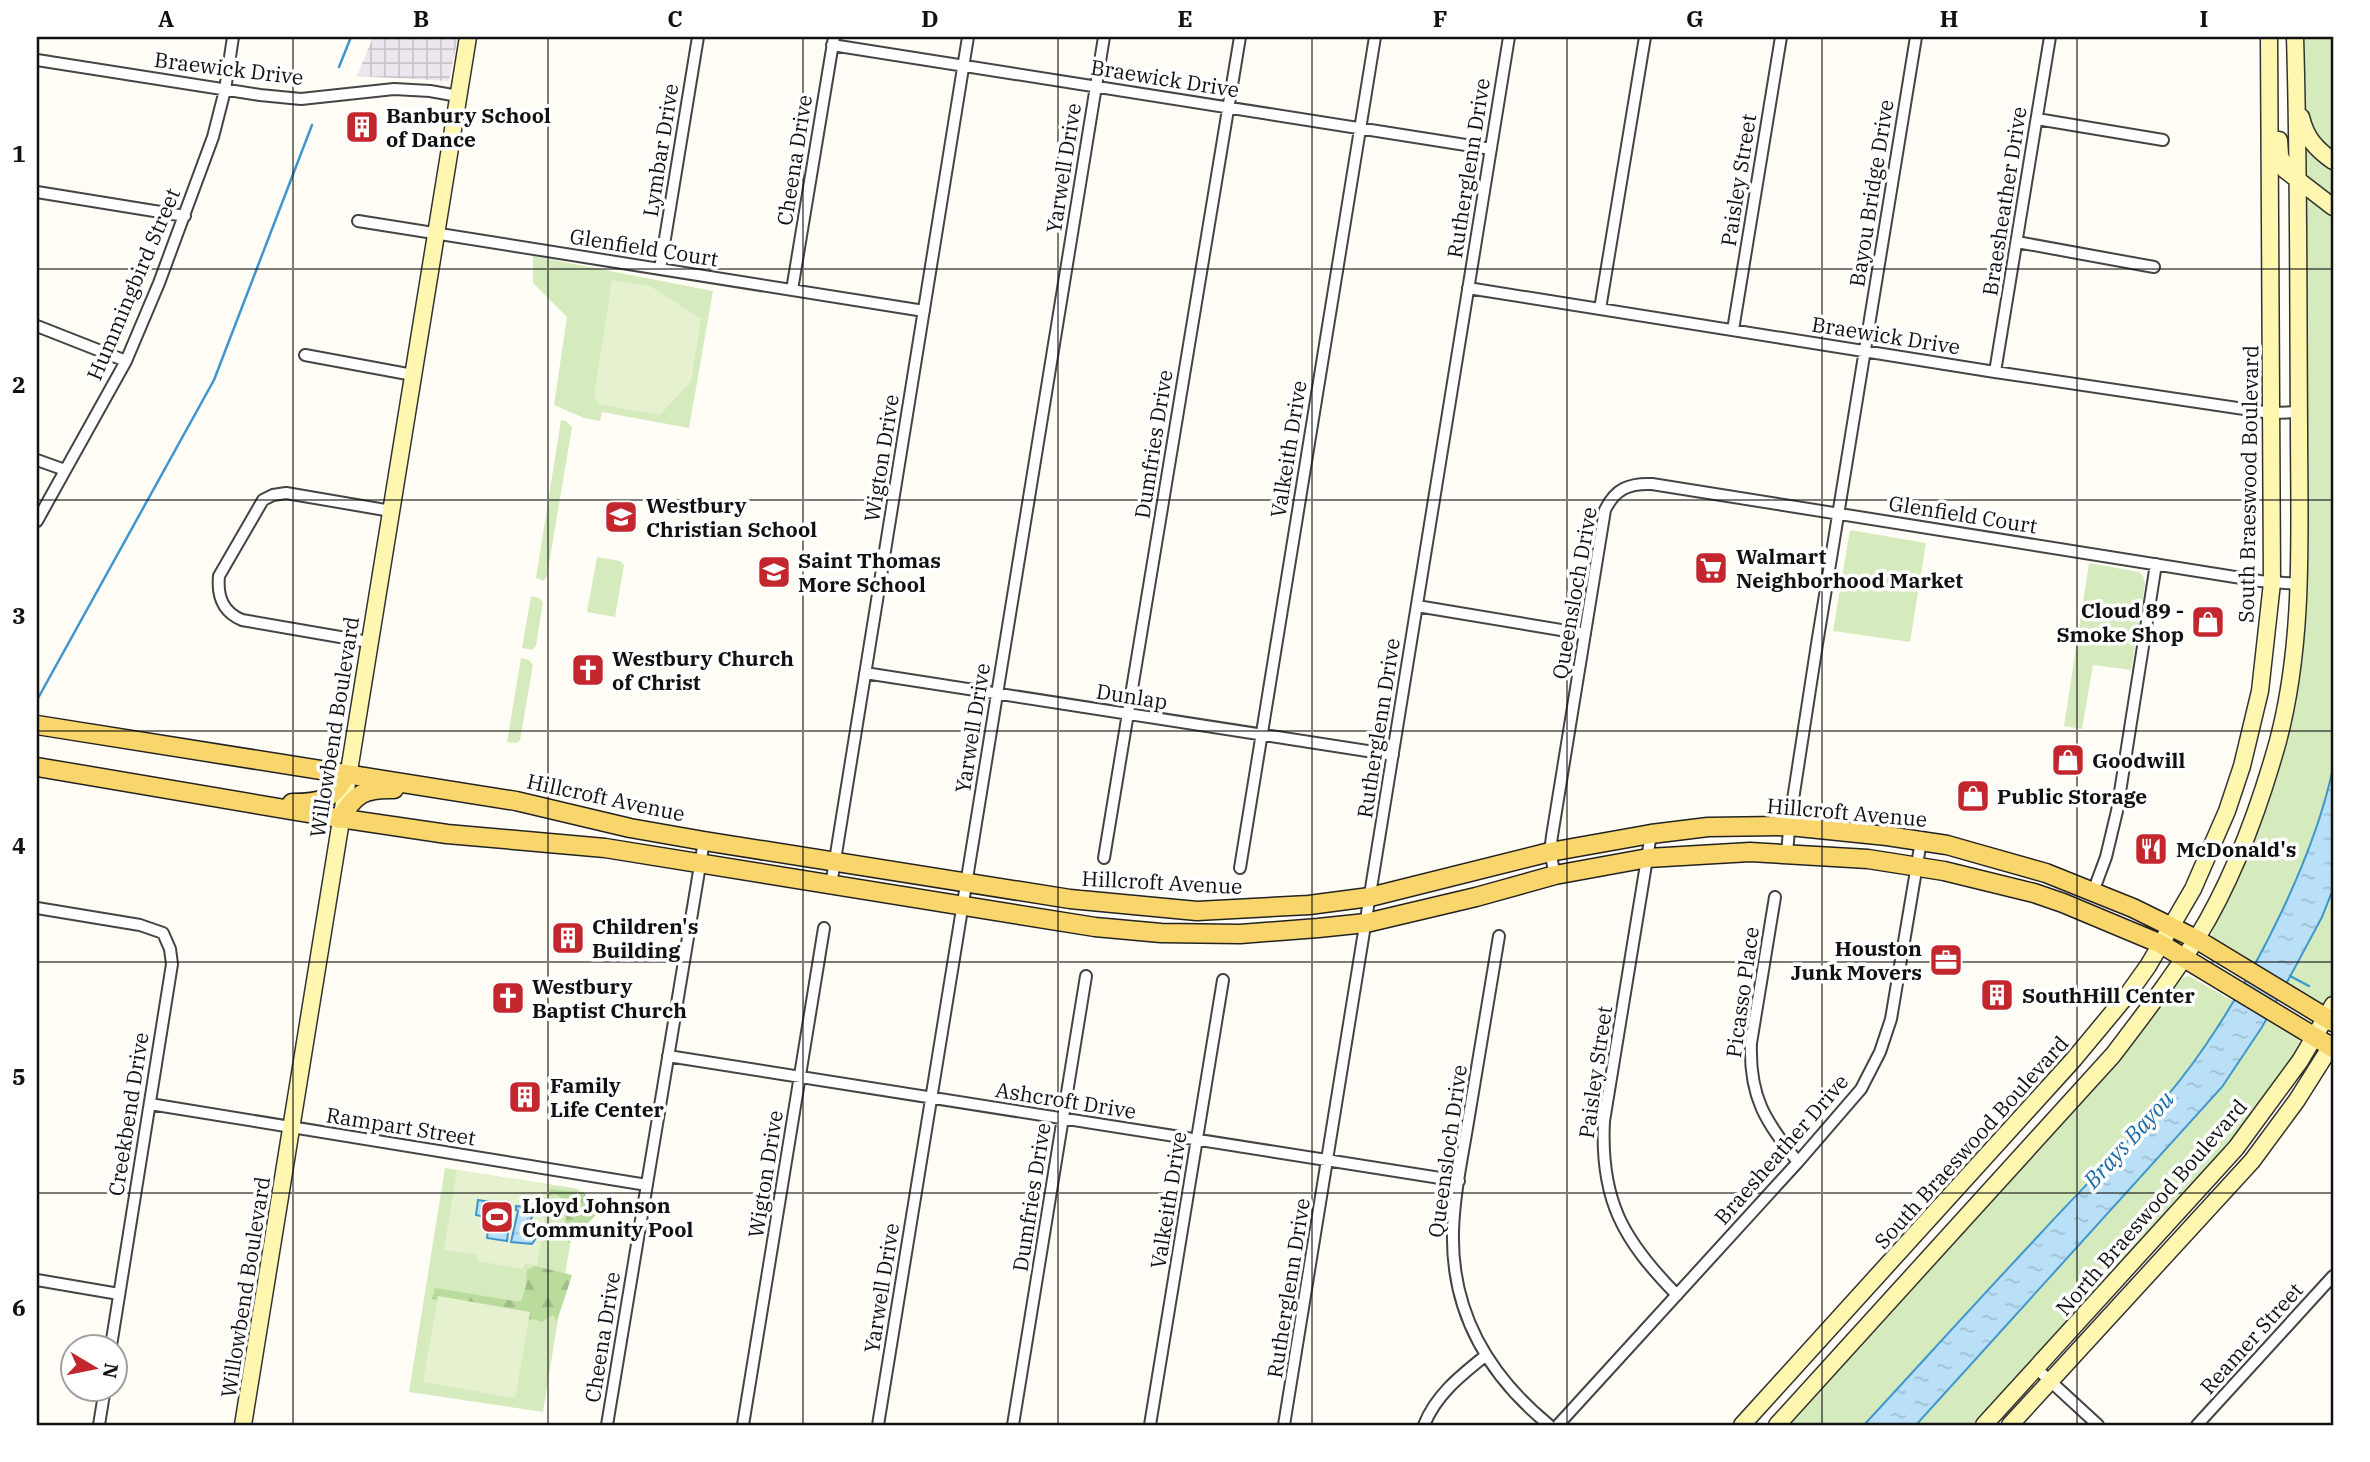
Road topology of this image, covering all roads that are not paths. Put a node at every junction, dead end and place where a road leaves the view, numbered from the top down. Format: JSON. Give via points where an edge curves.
{"nodes":[{"id":1,"x":233,"y":37,"type":"edge"},
{"id":2,"x":468,"y":37,"type":"edge"},
{"id":3,"x":698,"y":37,"type":"edge"},
{"id":4,"x":968,"y":37,"type":"edge"},
{"id":5,"x":1104,"y":37,"type":"edge"},
{"id":6,"x":1240,"y":37,"type":"edge"},
{"id":7,"x":1374,"y":37,"type":"edge"},
{"id":8,"x":1509,"y":37,"type":"edge"},
{"id":9,"x":1645,"y":37,"type":"edge"},
{"id":10,"x":1781,"y":37,"type":"edge"},
{"id":11,"x":1916,"y":37,"type":"edge"},
{"id":12,"x":2050,"y":37,"type":"edge"},
{"id":13,"x":2269,"y":37,"type":"edge"},
{"id":14,"x":2295,"y":37,"type":"edge"},
{"id":15,"x":833,"y":41,"type":"edge"},
{"id":16,"x":37,"y":60,"type":"edge"},
{"id":17,"x":963,"y":66,"type":"junction"},
{"id":18,"x":2271,"y":83,"type":"junction"},
{"id":19,"x":1096,"y":86,"type":"junction"},
{"id":20,"x":225,"y":90,"type":"junction"},
{"id":21,"x":458,"y":96,"type":"junction"},
{"id":22,"x":2297,"y":102,"type":"junction"},
{"id":23,"x":1228,"y":107,"type":"junction"},
{"id":24,"x":2037,"y":119,"type":"junction"},
{"id":25,"x":1360,"y":128,"type":"junction"},
{"id":26,"x":2163,"y":140,"type":"dead end"},
{"id":27,"x":1491,"y":149,"type":"junction"},
{"id":28,"x":2333,"y":161,"type":"edge"},
{"id":29,"x":2297,"y":179,"type":"junction"},
{"id":30,"x":37,"y":192,"type":"edge"},
{"id":31,"x":2327,"y":203,"type":"edge"},
{"id":32,"x":185,"y":216,"type":"junction"},
{"id":33,"x":2297,"y":220,"type":"junction"},
{"id":34,"x":358,"y":221,"type":"dead end"},
{"id":35,"x":436,"y":234,"type":"junction"},
{"id":36,"x":2017,"y":242,"type":"junction"},
{"id":37,"x":2154,"y":267,"type":"dead end"},
{"id":38,"x":660,"y":269,"type":"junction"},
{"id":39,"x":1468,"y":288,"type":"junction"},
{"id":40,"x":792,"y":290,"type":"junction"},
{"id":41,"x":1600,"y":309,"type":"junction"},
{"id":42,"x":924,"y":311,"type":"junction"},
{"id":43,"x":37,"y":326,"type":"edge"},
{"id":44,"x":1733,"y":330,"type":"junction"},
{"id":45,"x":1865,"y":351,"type":"junction"},
{"id":46,"x":305,"y":355,"type":"dead end"},
{"id":47,"x":126,"y":361,"type":"junction"},
{"id":48,"x":1995,"y":372,"type":"junction"},
{"id":49,"x":413,"y":375,"type":"junction"},
{"id":50,"x":2298,"y":412,"type":"junction"},
{"id":51,"x":2272,"y":413,"type":"junction"},
{"id":52,"x":37,"y":460,"type":"edge"},
{"id":53,"x":65,"y":470,"type":"junction"},
{"id":54,"x":1622,"y":489,"type":"joint"},
{"id":55,"x":391,"y":511,"type":"junction"},
{"id":56,"x":1839,"y":514,"type":"junction"},
{"id":57,"x":37,"y":521,"type":"edge"},
{"id":58,"x":2156,"y":564,"type":"junction"},
{"id":59,"x":2272,"y":583,"type":"junction"},
{"id":60,"x":2298,"y":584,"type":"junction"},
{"id":61,"x":1417,"y":606,"type":"junction"},
{"id":62,"x":1585,"y":634,"type":"junction"},
{"id":63,"x":369,"y":642,"type":"junction"},
{"id":64,"x":865,"y":673,"type":"junction"},
{"id":65,"x":998,"y":694,"type":"junction"},
{"id":66,"x":1127,"y":715,"type":"junction"},
{"id":67,"x":38,"y":725,"type":"edge"},
{"id":68,"x":1261,"y":736,"type":"junction"},
{"id":69,"x":1393,"y":755,"type":"junction"},
{"id":70,"x":2242,"y":766,"type":"junction"},
{"id":71,"x":37,"y":767,"type":"edge"},
{"id":72,"x":347,"y":774,"type":"junction"},
{"id":73,"x":2268,"y":774,"type":"junction"},
{"id":74,"x":435,"y":788,"type":"junction"},
{"id":75,"x":246,"y":803,"type":"junction"},
{"id":76,"x":340,"y":819,"type":"junction"},
{"id":77,"x":1789,"y":825,"type":"junction"},
{"id":78,"x":1651,"y":834,"type":"junction"},
{"id":79,"x":1921,"y":841,"type":"junction"},
{"id":80,"x":704,"y":842,"type":"junction"},
{"id":81,"x":1550,"y":852,"type":"junction"},
{"id":82,"x":1787,"y":853,"type":"junction"},
{"id":83,"x":1104,"y":858,"type":"dead end"},
{"id":84,"x":1648,"y":858,"type":"junction"},
{"id":85,"x":835,"y":860,"type":"junction"},
{"id":86,"x":700,"y":864,"type":"junction"},
{"id":87,"x":1917,"y":866,"type":"junction"},
{"id":88,"x":1240,"y":868,"type":"dead end"},
{"id":89,"x":2046,"y":873,"type":"junction"},
{"id":90,"x":1555,"y":875,"type":"junction"},
{"id":91,"x":1975,"y":878,"type":"junction"},
{"id":92,"x":967,"y":882,"type":"junction"},
{"id":93,"x":831,"y":885,"type":"junction"},
{"id":94,"x":2093,"y":892,"type":"junction"},
{"id":95,"x":1370,"y":897,"type":"junction"},
{"id":96,"x":1775,"y":897,"type":"dead end"},
{"id":97,"x":963,"y":907,"type":"junction"},
{"id":98,"x":37,"y":908,"type":"edge"},
{"id":99,"x":1366,"y":923,"type":"junction"},
{"id":100,"x":2172,"y":926,"type":"junction"},
{"id":101,"x":824,"y":928,"type":"dead end"},
{"id":102,"x":1499,"y":936,"type":"dead end"},
{"id":103,"x":2196,"y":939,"type":"junction"},
{"id":104,"x":2161,"y":944,"type":"junction"},
{"id":105,"x":2183,"y":958,"type":"junction"},
{"id":106,"x":1086,"y":976,"type":"dead end"},
{"id":107,"x":1223,"y":980,"type":"dead end"},
{"id":108,"x":2326,"y":1014,"type":"edge"},
{"id":109,"x":2308,"y":1032,"type":"junction"},
{"id":110,"x":2332,"y":1046,"type":"edge"},
{"id":111,"x":668,"y":1056,"type":"junction"},
{"id":112,"x":2074,"y":1059,"type":"junction"},
{"id":113,"x":800,"y":1077,"type":"junction"},
{"id":114,"x":2093,"y":1078,"type":"junction"},
{"id":115,"x":932,"y":1098,"type":"junction"},
{"id":116,"x":150,"y":1104,"type":"junction"},
{"id":117,"x":1063,"y":1119,"type":"junction"},
{"id":118,"x":292,"y":1127,"type":"junction"},
{"id":119,"x":1197,"y":1140,"type":"junction"},
{"id":120,"x":2001,"y":1141,"type":"junction"},
{"id":121,"x":2020,"y":1158,"type":"junction"},
{"id":122,"x":1328,"y":1160,"type":"junction"},
{"id":123,"x":1798,"y":1162,"type":"junction"},
{"id":124,"x":1459,"y":1181,"type":"junction"},
{"id":125,"x":647,"y":1185,"type":"junction"},
{"id":126,"x":2183,"y":1208,"type":"junction"},
{"id":127,"x":2197,"y":1222,"type":"junction"},
{"id":128,"x":2333,"y":1276,"type":"edge"},
{"id":129,"x":37,"y":1280,"type":"edge"},
{"id":130,"x":119,"y":1294,"type":"junction"},
{"id":131,"x":1677,"y":1294,"type":"junction"},
{"id":132,"x":1836,"y":1321,"type":"junction"},
{"id":133,"x":113,"y":1332,"type":"edge"},
{"id":134,"x":1856,"y":1339,"type":"junction"},
{"id":135,"x":1485,"y":1356,"type":"junction"},
{"id":136,"x":2036,"y":1367,"type":"junction"},
{"id":137,"x":2051,"y":1381,"type":"junction"},
{"id":138,"x":103,"y":1402,"type":"edge"},
{"id":139,"x":99,"y":1425,"type":"edge"},
{"id":140,"x":243,"y":1425,"type":"edge"},
{"id":141,"x":607,"y":1425,"type":"edge"},
{"id":142,"x":743,"y":1425,"type":"edge"},
{"id":143,"x":878,"y":1425,"type":"edge"},
{"id":144,"x":1013,"y":1425,"type":"edge"},
{"id":145,"x":1150,"y":1425,"type":"edge"},
{"id":146,"x":1284,"y":1425,"type":"edge"},
{"id":147,"x":1424,"y":1425,"type":"edge"},
{"id":148,"x":1549,"y":1425,"type":"edge"},
{"id":149,"x":1558,"y":1425,"type":"edge"},
{"id":150,"x":1742,"y":1425,"type":"edge"},
{"id":151,"x":1777,"y":1425,"type":"edge"},
{"id":152,"x":1984,"y":1425,"type":"edge"},
{"id":153,"x":2010,"y":1425,"type":"edge"},
{"id":154,"x":2098,"y":1425,"type":"edge"},
{"id":155,"x":2197,"y":1425,"type":"edge"}],
"edges":[{"from":1,"to":20,"type":"street","name":"Hummingbird Street"},
{"from":2,"to":21,"type":"main road","name":"Willowbend Boulevard"},
{"from":3,"to":38,"type":"street","name":"Lymbar Drive"},
{"from":4,"to":17,"type":"street","name":"Wigton Drive"},
{"from":5,"to":19,"type":"street","name":"Yarwell Drive"},
{"from":6,"to":23,"type":"street","name":"Dumfries Drive"},
{"from":7,"to":25,"type":"street","name":"Valkeith Drive"},
{"from":8,"to":27,"type":"street","name":"Rutherglenn Drive"},
{"from":9,"to":41,"type":"street"},
{"from":10,"to":44,"type":"street","name":"Paisley Street"},
{"from":11,"to":45,"type":"street","name":"Bayou Bridge Drive"},
{"from":12,"to":24,"type":"street","name":"Braesheather Drive"},
{"from":13,"to":18,"type":"main road","name":"South Braeswood Boulevard"},
{"from":14,"to":22,"type":"main road"},
{"from":15,"to":17,"type":"street","name":"Braewick Drive"},
{"from":15,"to":40,"type":"street","name":"Cheena Drive"},
{"from":16,"to":20,"type":"street","name":"Braewick Drive"},
{"from":17,"to":19,"type":"street","name":"Braewick Drive"},
{"from":17,"to":42,"type":"street","name":"Wigton Drive"},
{"from":18,"to":29,"type":"main road","via":[[2282,162]]},
{"from":18,"to":51,"type":"main road","name":"South Braeswood Boulevard"},
{"from":19,"to":23,"type":"street","name":"Braewick Drive"},
{"from":19,"to":65,"type":"street","name":"Yarwell Drive"},
{"from":20,"to":21,"type":"street","name":"Braewick Drive","via":[[301,99],[394,89]]},
{"from":20,"to":32,"type":"street","name":"Hummingbird Street","via":[[214,137]]},
{"from":21,"to":35,"type":"main road","name":"Willowbend Boulevard"},
{"from":22,"to":28,"type":"main road","via":[[2312,145]]},
{"from":22,"to":29,"type":"main road"},
{"from":23,"to":25,"type":"street","name":"Braewick Drive"},
{"from":23,"to":66,"type":"street","name":"Dumfries Drive"},
{"from":24,"to":26,"type":"street"},
{"from":24,"to":36,"type":"street","name":"Braesheather Drive"},
{"from":25,"to":27,"type":"street","name":"Braewick Drive"},
{"from":25,"to":68,"type":"street","name":"Valkeith Drive"},
{"from":27,"to":39,"type":"street","name":"Rutherglenn Drive"},
{"from":29,"to":31,"type":"main road"},
{"from":29,"to":33,"type":"main road"},
{"from":30,"to":32,"type":"street"},
{"from":31,"to":33,"type":"main road","via":[[2309,204]]},
{"from":32,"to":47,"type":"street","name":"Hummingbird Street"},
{"from":33,"to":50,"type":"main road"},
{"from":34,"to":35,"type":"street","name":"Glenfield Court"},
{"from":35,"to":38,"type":"street","name":"Glenfield Court"},
{"from":35,"to":49,"type":"main road","name":"Willowbend Boulevard"},
{"from":36,"to":37,"type":"street"},
{"from":36,"to":48,"type":"street","name":"Braesheather Drive"},
{"from":38,"to":40,"type":"street","name":"Glenfield Court"},
{"from":39,"to":41,"type":"street","name":"Braewick Drive"},
{"from":39,"to":61,"type":"street","name":"Rutherglenn Drive"},
{"from":40,"to":42,"type":"street","name":"Glenfield Court"},
{"from":41,"to":44,"type":"street","name":"Braewick Drive"},
{"from":42,"to":64,"type":"street","name":"Wigton Drive"},
{"from":43,"to":47,"type":"street"},
{"from":44,"to":45,"type":"street","name":"Braewick Drive"},
{"from":45,"to":48,"type":"street","name":"Braewick Drive"},
{"from":45,"to":56,"type":"street","name":"Bayou Bridge Drive"},
{"from":46,"to":49,"type":"street"},
{"from":47,"to":53,"type":"street","name":"Hummingbird Street"},
{"from":48,"to":51,"type":"street","name":"Braewick Drive"},
{"from":49,"to":55,"type":"main road","name":"Willowbend Boulevard"},
{"from":50,"to":51,"type":"street","name":"Braewick Drive"},
{"from":50,"to":60,"type":"main road"},
{"from":51,"to":59,"type":"main road","name":"South Braeswood Boulevard"},
{"from":52,"to":53,"type":"street"},
{"from":53,"to":57,"type":"street","name":"Hummingbird Street"},
{"from":54,"to":56,"type":"street","name":"Glenfield Court","via":[[1652,484]]},
{"from":54,"to":62,"type":"street","name":"Queensloch Drive","via":[[1605,510]]},
{"from":55,"to":63,"type":"main road","name":"Willowbend Boulevard"},
{"from":55,"to":63,"type":"street","via":[[286,493],[272,495],[263,500],[219,576],[224,607],[231,615]]},
{"from":56,"to":58,"type":"street","name":"Glenfield Court"},
{"from":56,"to":77,"type":"street","name":"Bayou Bridge Drive"},
{"from":58,"to":59,"type":"street","name":"Glenfield Court"},
{"from":58,"to":94,"type":"street","via":[[2117,811]]},
{"from":59,"to":60,"type":"street","name":"Glenfield Court"},
{"from":59,"to":70,"type":"main road","name":"South Braeswood Boulevard","via":[[2260,691]]},
{"from":60,"to":73,"type":"main road","via":[[2289,684]]},
{"from":61,"to":62,"type":"street"},
{"from":61,"to":69,"type":"street","name":"Rutherglenn Drive"},
{"from":62,"to":81,"type":"street","name":"Queensloch Drive"},
{"from":63,"to":72,"type":"main road","name":"Willowbend Boulevard"},
{"from":64,"to":65,"type":"street","name":"Dunlap"},
{"from":64,"to":85,"type":"street","name":"Wigton Drive"},
{"from":65,"to":66,"type":"street","name":"Dunlap"},
{"from":65,"to":92,"type":"street","name":"Yarwell Drive"},
{"from":66,"to":68,"type":"street","name":"Dunlap"},
{"from":66,"to":83,"type":"street","name":"Dumfries Drive"},
{"from":67,"to":72,"type":"main road","name":"Hillcroft Avenue"},
{"from":68,"to":69,"type":"street","name":"Dunlap"},
{"from":68,"to":88,"type":"street","name":"Valkeith Drive"},
{"from":69,"to":95,"type":"street","name":"Rutherglenn Drive"},
{"from":70,"to":73,"type":"main road"},
{"from":70,"to":100,"type":"main road","name":"South Braeswood Boulevard","via":[[2207,861]]},
{"from":71,"to":75,"type":"main road"},
{"from":72,"to":74,"type":"main road","name":"Hillcroft Avenue"},
{"from":72,"to":75,"type":"main road","via":[[339,789],[317,802]]},
{"from":72,"to":76,"type":"main road","name":"Willowbend Boulevard"},
{"from":73,"to":103,"type":"main road","via":[[2238,856]]},
{"from":74,"to":76,"type":"main road","via":[[363,793]]},
{"from":74,"to":80,"type":"main road","name":"Hillcroft Avenue"},
{"from":75,"to":76,"type":"main road"},
{"from":76,"to":86,"type":"main road","via":[[605,848]]},
{"from":76,"to":118,"type":"main road","name":"Willowbend Boulevard"},
{"from":77,"to":78,"type":"main road","name":"Hillcroft Avenue"},
{"from":77,"to":79,"type":"main road","name":"Hillcroft Avenue"},
{"from":77,"to":82,"type":"street","name":"Bayou Bridge Drive"},
{"from":78,"to":81,"type":"main road","name":"Hillcroft Avenue"},
{"from":78,"to":84,"type":"street","name":"Paisley Street"},
{"from":79,"to":87,"type":"street","name":"Braesheather Drive"},
{"from":79,"to":89,"type":"main road","name":"Hillcroft Avenue"},
{"from":80,"to":85,"type":"main road","name":"Hillcroft Avenue"},
{"from":80,"to":86,"type":"street","name":"Cheena Drive"},
{"from":81,"to":90,"type":"street","name":"Queensloch Drive"},
{"from":81,"to":95,"type":"main road","name":"Hillcroft Avenue"},
{"from":82,"to":84,"type":"main road"},
{"from":82,"to":87,"type":"main road"},
{"from":84,"to":90,"type":"main road"},
{"from":84,"to":131,"type":"street","name":"Paisley Street","via":[[1603,1148],[1610,1193],[1626,1233],[1644,1260]]},
{"from":85,"to":92,"type":"main road","name":"Hillcroft Avenue"},
{"from":85,"to":93,"type":"street","name":"Wigton Drive"},
{"from":86,"to":93,"type":"main road"},
{"from":86,"to":111,"type":"street","name":"Cheena Drive"},
{"from":87,"to":91,"type":"main road"},
{"from":87,"to":123,"type":"street","name":"Braesheather Drive","via":[[1886,1037],[1861,1089]]},
{"from":89,"to":91,"type":"main road","via":[[2036,883],[2001,876]]},
{"from":89,"to":94,"type":"main road","name":"Hillcroft Avenue"},
{"from":90,"to":99,"type":"main road"},
{"from":91,"to":104,"type":"main road","via":[[2044,896]]},
{"from":92,"to":95,"type":"main road","name":"Hillcroft Avenue","via":[[1070,899],[1197,911]]},
{"from":92,"to":97,"type":"street","name":"Yarwell Drive"},
{"from":93,"to":97,"type":"main road"},
{"from":94,"to":100,"type":"main road","name":"Hillcroft Avenue"},
{"from":95,"to":99,"type":"street","name":"Rutherglenn Drive"},
{"from":96,"to":123,"type":"street","name":"Picasso Place","via":[[1750,1063],[1765,1118]]},
{"from":97,"to":99,"type":"main road","via":[[1161,933],[1240,934]]},
{"from":97,"to":115,"type":"street","name":"Yarwell Drive"},
{"from":98,"to":116,"type":"street","name":"Creekbend Drive","via":[[163,933],[172,964]]},
{"from":99,"to":122,"type":"street","name":"Rutherglenn Drive"},
{"from":100,"to":103,"type":"main road","name":"Hillcroft Avenue"},
{"from":100,"to":104,"type":"main road","name":"South Braeswood Boulevard"},
{"from":101,"to":113,"type":"street","name":"Wigton Drive"},
{"from":102,"to":124,"type":"street","name":"Queensloch Drive"},
{"from":103,"to":105,"type":"main road"},
{"from":103,"to":108,"type":"main road","name":"Hillcroft Avenue"},
{"from":104,"to":105,"type":"main road"},
{"from":104,"to":112,"type":"main road","name":"South Braeswood Boulevard","via":[[2128,995]]},
{"from":105,"to":109,"type":"main road"},
{"from":105,"to":114,"type":"main road"},
{"from":106,"to":117,"type":"street","name":"Dumfries Drive"},
{"from":107,"to":119,"type":"street","name":"Valkeith Drive"},
{"from":108,"to":109,"type":"main road","name":"North Braeswood Boulevard"},
{"from":109,"to":110,"type":"main road"},
{"from":109,"to":126,"type":"main road","name":"North Braeswood Boulevard","via":[[2274,1099]]},
{"from":110,"to":127,"type":"main road","name":"North Braeswood Boulevard","via":[[2252,1161]]},
{"from":111,"to":113,"type":"street","name":"Ashcroft Drive"},
{"from":111,"to":125,"type":"street","name":"Cheena Drive"},
{"from":112,"to":114,"type":"main road"},
{"from":112,"to":120,"type":"main road","name":"South Braeswood Boulevard"},
{"from":113,"to":115,"type":"street","name":"Ashcroft Drive"},
{"from":113,"to":142,"type":"street","name":"Wigton Drive"},
{"from":114,"to":121,"type":"main road"},
{"from":115,"to":117,"type":"street","name":"Ashcroft Drive"},
{"from":115,"to":143,"type":"street","name":"Yarwell Drive"},
{"from":116,"to":118,"type":"street","name":"Rampart Street"},
{"from":116,"to":130,"type":"street","name":"Creekbend Drive"},
{"from":117,"to":119,"type":"street","name":"Ashcroft Drive"},
{"from":117,"to":144,"type":"street","name":"Dumfries Drive"},
{"from":118,"to":125,"type":"street","name":"Rampart Street"},
{"from":118,"to":140,"type":"main road","name":"Willowbend Boulevard"},
{"from":119,"to":122,"type":"street","name":"Ashcroft Drive"},
{"from":119,"to":145,"type":"street","name":"Valkeith Drive"},
{"from":120,"to":121,"type":"main road"},
{"from":120,"to":132,"type":"main road","name":"South Braeswood Boulevard"},
{"from":121,"to":134,"type":"main road"},
{"from":122,"to":124,"type":"street","name":"Ashcroft Drive"},
{"from":122,"to":146,"type":"street","name":"Rutherglenn Drive"},
{"from":123,"to":131,"type":"street","name":"Braesheather Drive"},
{"from":124,"to":135,"type":"street","name":"Queensloch Drive","via":[[1454,1265],[1461,1300]]},
{"from":125,"to":141,"type":"street","name":"Cheena Drive"},
{"from":126,"to":127,"type":"main road"},
{"from":126,"to":136,"type":"main road","name":"North Braeswood Boulevard"},
{"from":127,"to":137,"type":"main road","name":"North Braeswood Boulevard"},
{"from":128,"to":155,"type":"street","name":"Reamer Street"},
{"from":129,"to":130,"type":"street"},
{"from":130,"to":133,"type":"street","name":"Creekbend Drive"},
{"from":131,"to":149,"type":"street","name":"Braesheather Drive"},
{"from":132,"to":134,"type":"main road"},
{"from":132,"to":150,"type":"main road","name":"South Braeswood Boulevard"},
{"from":134,"to":151,"type":"main road"},
{"from":135,"to":147,"type":"street","via":[[1456,1378]]},
{"from":135,"to":148,"type":"street","name":"Queensloch Drive","via":[[1515,1395]]},
{"from":136,"to":137,"type":"street"},
{"from":136,"to":152,"type":"main road","name":"North Braeswood Boulevard"},
{"from":137,"to":153,"type":"main road","name":"North Braeswood Boulevard"},
{"from":137,"to":154,"type":"street"},
{"from":138,"to":139,"type":"street"}]}
